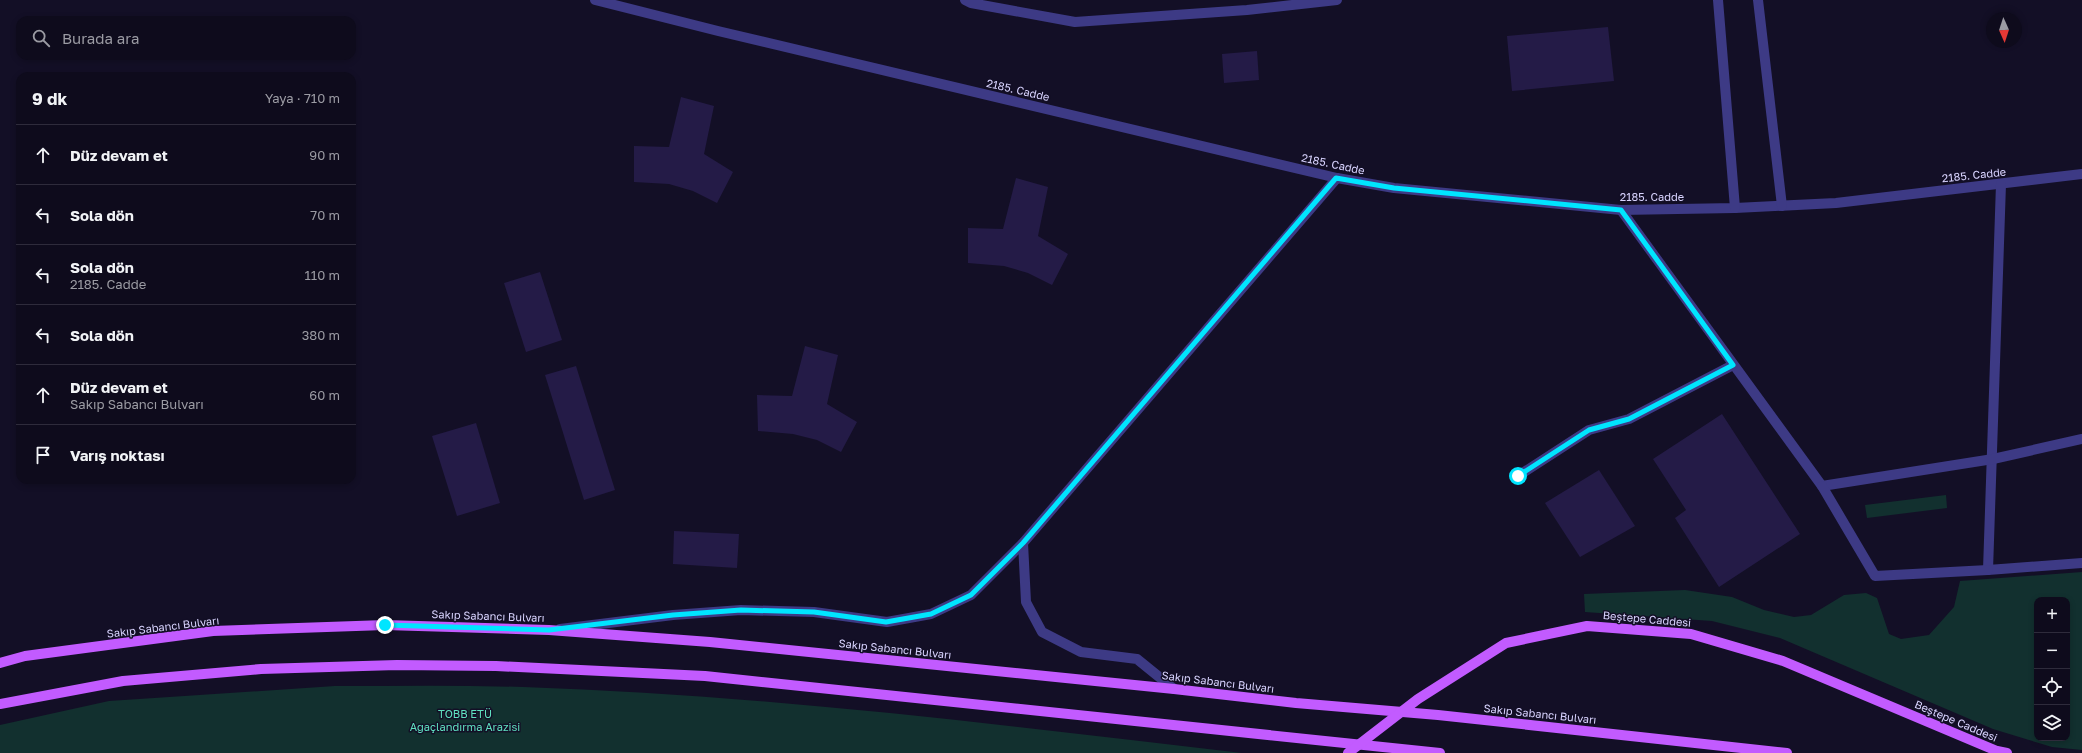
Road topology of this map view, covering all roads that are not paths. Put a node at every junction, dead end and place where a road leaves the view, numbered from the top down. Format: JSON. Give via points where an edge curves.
{"nodes":[{"id":1,"x":596,"y":0,"type":"edge"},
{"id":2,"x":1337,"y":0,"type":"edge"},
{"id":3,"x":1718,"y":0,"type":"edge"},
{"id":4,"x":1758,"y":0,"type":"edge"},
{"id":5,"x":969,"y":1,"type":"edge"},
{"id":6,"x":2082,"y":174,"type":"edge"},
{"id":7,"x":1336,"y":178,"type":"junction"},
{"id":8,"x":2001,"y":184,"type":"junction"},
{"id":9,"x":1782,"y":206,"type":"junction"},
{"id":10,"x":1735,"y":208,"type":"junction"},
{"id":11,"x":1621,"y":210,"type":"junction"},
{"id":12,"x":1733,"y":365,"type":"junction"},
{"id":13,"x":2082,"y":439,"type":"edge"},
{"id":14,"x":1993,"y":460,"type":"junction"},
{"id":15,"x":1518,"y":476,"type":"dead end"},
{"id":16,"x":1822,"y":486,"type":"junction"},
{"id":17,"x":1023,"y":543,"type":"junction"},
{"id":18,"x":2082,"y":563,"type":"edge"},
{"id":19,"x":1988,"y":570,"type":"junction"},
{"id":20,"x":549,"y":630,"type":"junction"},
{"id":21,"x":0,"y":663,"type":"edge"},
{"id":22,"x":1174,"y":689,"type":"junction"},
{"id":23,"x":0,"y":704,"type":"edge"},
{"id":24,"x":1348,"y":753,"type":"edge"},
{"id":25,"x":1440,"y":753,"type":"edge"},
{"id":26,"x":1787,"y":753,"type":"edge"},
{"id":27,"x":2007,"y":753,"type":"edge"}],
"edges":[{"from":1,"to":7,"type":"street","name":"2185. Cadde"},
{"from":2,"to":5,"type":"street","via":[[1247,10],[1075,22]]},
{"from":3,"to":10,"type":"street"},
{"from":4,"to":9,"type":"street"},
{"from":6,"to":8,"type":"street","name":"2185. Cadde"},
{"from":7,"to":11,"type":"street","name":"2185. Cadde","via":[[1394,188]]},
{"from":7,"to":17,"type":"street"},
{"from":8,"to":9,"type":"street","name":"2185. Cadde"},
{"from":8,"to":14,"type":"street"},
{"from":9,"to":10,"type":"street","name":"2185. Cadde"},
{"from":10,"to":11,"type":"street","name":"2185. Cadde"},
{"from":11,"to":12,"type":"street"},
{"from":12,"to":15,"type":"street","via":[[1629,419],[1589,430]]},
{"from":12,"to":16,"type":"street"},
{"from":13,"to":14,"type":"street"},
{"from":14,"to":16,"type":"street"},
{"from":14,"to":19,"type":"street"},
{"from":16,"to":19,"type":"street","via":[[1875,576]]},
{"from":17,"to":20,"type":"street","via":[[971,595],[931,614],[886,622],[814,612],[741,610],[673,615]]},
{"from":17,"to":22,"type":"street","via":[[1026,602],[1042,632],[1081,652],[1137,659]]},
{"from":18,"to":19,"type":"street"},
{"from":20,"to":21,"type":"main road","name":"Sakıp Sabancı Bulvarı","via":[[385,625],[213,631],[25,656]]},
{"from":20,"to":22,"type":"main road","name":"Sakıp Sabancı Bulvarı","via":[[710,642]]},
{"from":22,"to":26,"type":"main road","name":"Sakıp Sabancı Bulvarı"},
{"from":23,"to":25,"type":"main road","via":[[123,681],[260,669],[397,664],[496,666],[705,676]]},
{"from":24,"to":27,"type":"main road","name":"Beştepe Caddesi","via":[[1418,699],[1506,643],[1587,626],[1691,634],[1783,661]]}]}
